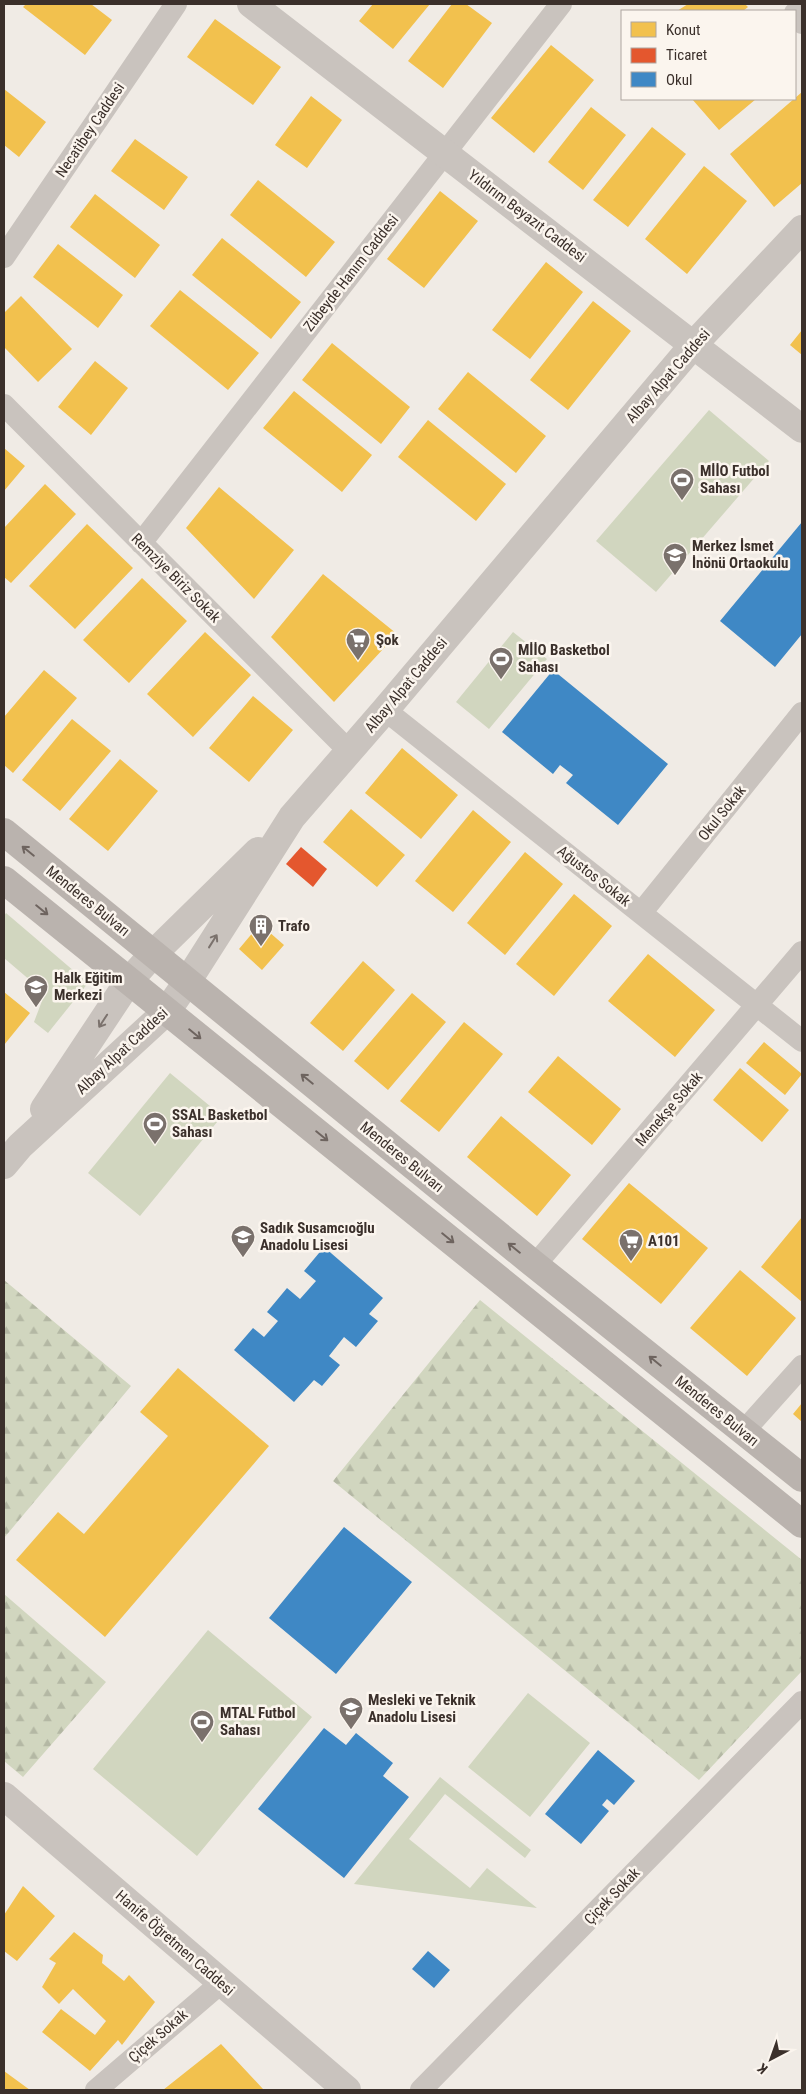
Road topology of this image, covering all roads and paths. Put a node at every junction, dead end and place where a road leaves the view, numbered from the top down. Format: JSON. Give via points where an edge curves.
{"nodes":[{"id":1,"x":176,"y":4,"type":"edge"},
{"id":2,"x":250,"y":4,"type":"edge"},
{"id":3,"x":561,"y":4,"type":"edge"},
{"id":4,"x":444,"y":153,"type":"junction"},
{"id":5,"x":802,"y":229,"type":"edge"},
{"id":6,"x":4,"y":257,"type":"edge"},
{"id":7,"x":694,"y":344,"type":"junction"},
{"id":8,"x":4,"y":404,"type":"edge"},
{"id":9,"x":802,"y":429,"type":"edge"},
{"id":10,"x":142,"y":543,"type":"junction"},
{"id":11,"x":385,"y":710,"type":"junction"},
{"id":12,"x":802,"y":713,"type":"edge"},
{"id":13,"x":349,"y":751,"type":"junction"},
{"id":14,"x":292,"y":817,"type":"junction"},
{"id":15,"x":4,"y":832,"type":"edge"},
{"id":16,"x":4,"y":880,"type":"edge"},
{"id":17,"x":641,"y":913,"type":"junction"},
{"id":18,"x":802,"y":952,"type":"edge"},
{"id":19,"x":153,"y":954,"type":"junction"},
{"id":20,"x":129,"y":981,"type":"junction"},
{"id":21,"x":187,"y":982,"type":"junction"},
{"id":22,"x":758,"y":1005,"type":"junction"},
{"id":23,"x":167,"y":1011,"type":"junction"},
{"id":24,"x":802,"y":1041,"type":"edge"},
{"id":25,"x":12,"y":1156,"type":"edge"},
{"id":26,"x":535,"y":1265,"type":"junction"},
{"id":27,"x":802,"y":1366,"type":"edge"},
{"id":28,"x":744,"y":1432,"type":"junction"},
{"id":29,"x":802,"y":1478,"type":"edge"},
{"id":30,"x":802,"y":1524,"type":"edge"},
{"id":31,"x":802,"y":1702,"type":"edge"},
{"id":32,"x":4,"y":1796,"type":"edge"},
{"id":33,"x":221,"y":1982,"type":"junction"},
{"id":34,"x":96,"y":2090,"type":"edge"},
{"id":35,"x":347,"y":2090,"type":"edge"},
{"id":36,"x":421,"y":2090,"type":"edge"}],
"edges":[{"from":1,"to":6,"type":"street","name":"Necatibey Caddesi"},
{"from":2,"to":4,"type":"street","name":"Yıldırım Beyazıt Caddesi"},
{"from":3,"to":4,"type":"street","name":"Zübeyde Hanım Caddesi"},
{"from":4,"to":7,"type":"street","name":"Yıldırım Beyazıt Caddesi"},
{"from":4,"to":10,"type":"street","name":"Zübeyde Hanım Caddesi"},
{"from":5,"to":7,"type":"street","name":"Albay Alpat Caddesi"},
{"from":7,"to":9,"type":"street","name":"Yıldırım Beyazıt Caddesi"},
{"from":7,"to":11,"type":"street","name":"Albay Alpat Caddesi"},
{"from":8,"to":10,"type":"street","name":"Remziye Biriz Sokak"},
{"from":10,"to":13,"type":"street","name":"Remziye Biriz Sokak"},
{"from":11,"to":13,"type":"street","name":"Albay Alpat Caddesi"},
{"from":11,"to":17,"type":"street","name":"Ağustos Sokak"},
{"from":12,"to":17,"type":"street","name":"Okul Sokak"},
{"from":13,"to":14,"type":"street","name":"Albay Alpat Caddesi"},
{"from":14,"to":19,"type":"street","name":"Albay Alpat Caddesi"},
{"from":21,"to":14,"type":"street","name":"Albay Alpat Caddesi","one_way":true},
{"from":19,"to":15,"type":"main road","name":"Menderes Bulvarı","one_way":true},
{"from":16,"to":20,"type":"main road","one_way":true},
{"from":17,"to":22,"type":"street","name":"Ağustos Sokak"},
{"from":18,"to":22,"type":"street","name":"Menekşe Sokak"},
{"from":19,"to":20,"type":"street","name":"Albay Alpat Caddesi"},
{"from":19,"to":21,"type":"main road","name":"Menderes Bulvarı"},
{"from":20,"to":23,"type":"main road"},
{"from":20,"to":25,"type":"street","name":"Albay Alpat Caddesi","one_way":true},
{"from":21,"to":23,"type":"street","name":"Albay Alpat Caddesi"},
{"from":26,"to":21,"type":"main road","name":"Menderes Bulvarı","one_way":true},
{"from":22,"to":24,"type":"street","name":"Ağustos Sokak"},
{"from":22,"to":26,"type":"street","name":"Menekşe Sokak"},
{"from":23,"to":25,"type":"street","name":"Albay Alpat Caddesi"},
{"from":23,"to":30,"type":"main road","one_way":true},
{"from":28,"to":26,"type":"main road","name":"Menderes Bulvarı","one_way":true},
{"from":27,"to":28,"type":"street"},
{"from":28,"to":29,"type":"main road","name":"Menderes Bulvarı"},
{"from":31,"to":36,"type":"street","name":"Çiçek Sokak"},
{"from":32,"to":33,"type":"street","name":"Hanife Öğretmen Caddesi"},
{"from":33,"to":34,"type":"street","name":"Çiçek Sokak"},
{"from":33,"to":35,"type":"street","name":"Hanife Öğretmen Caddesi"}]}
